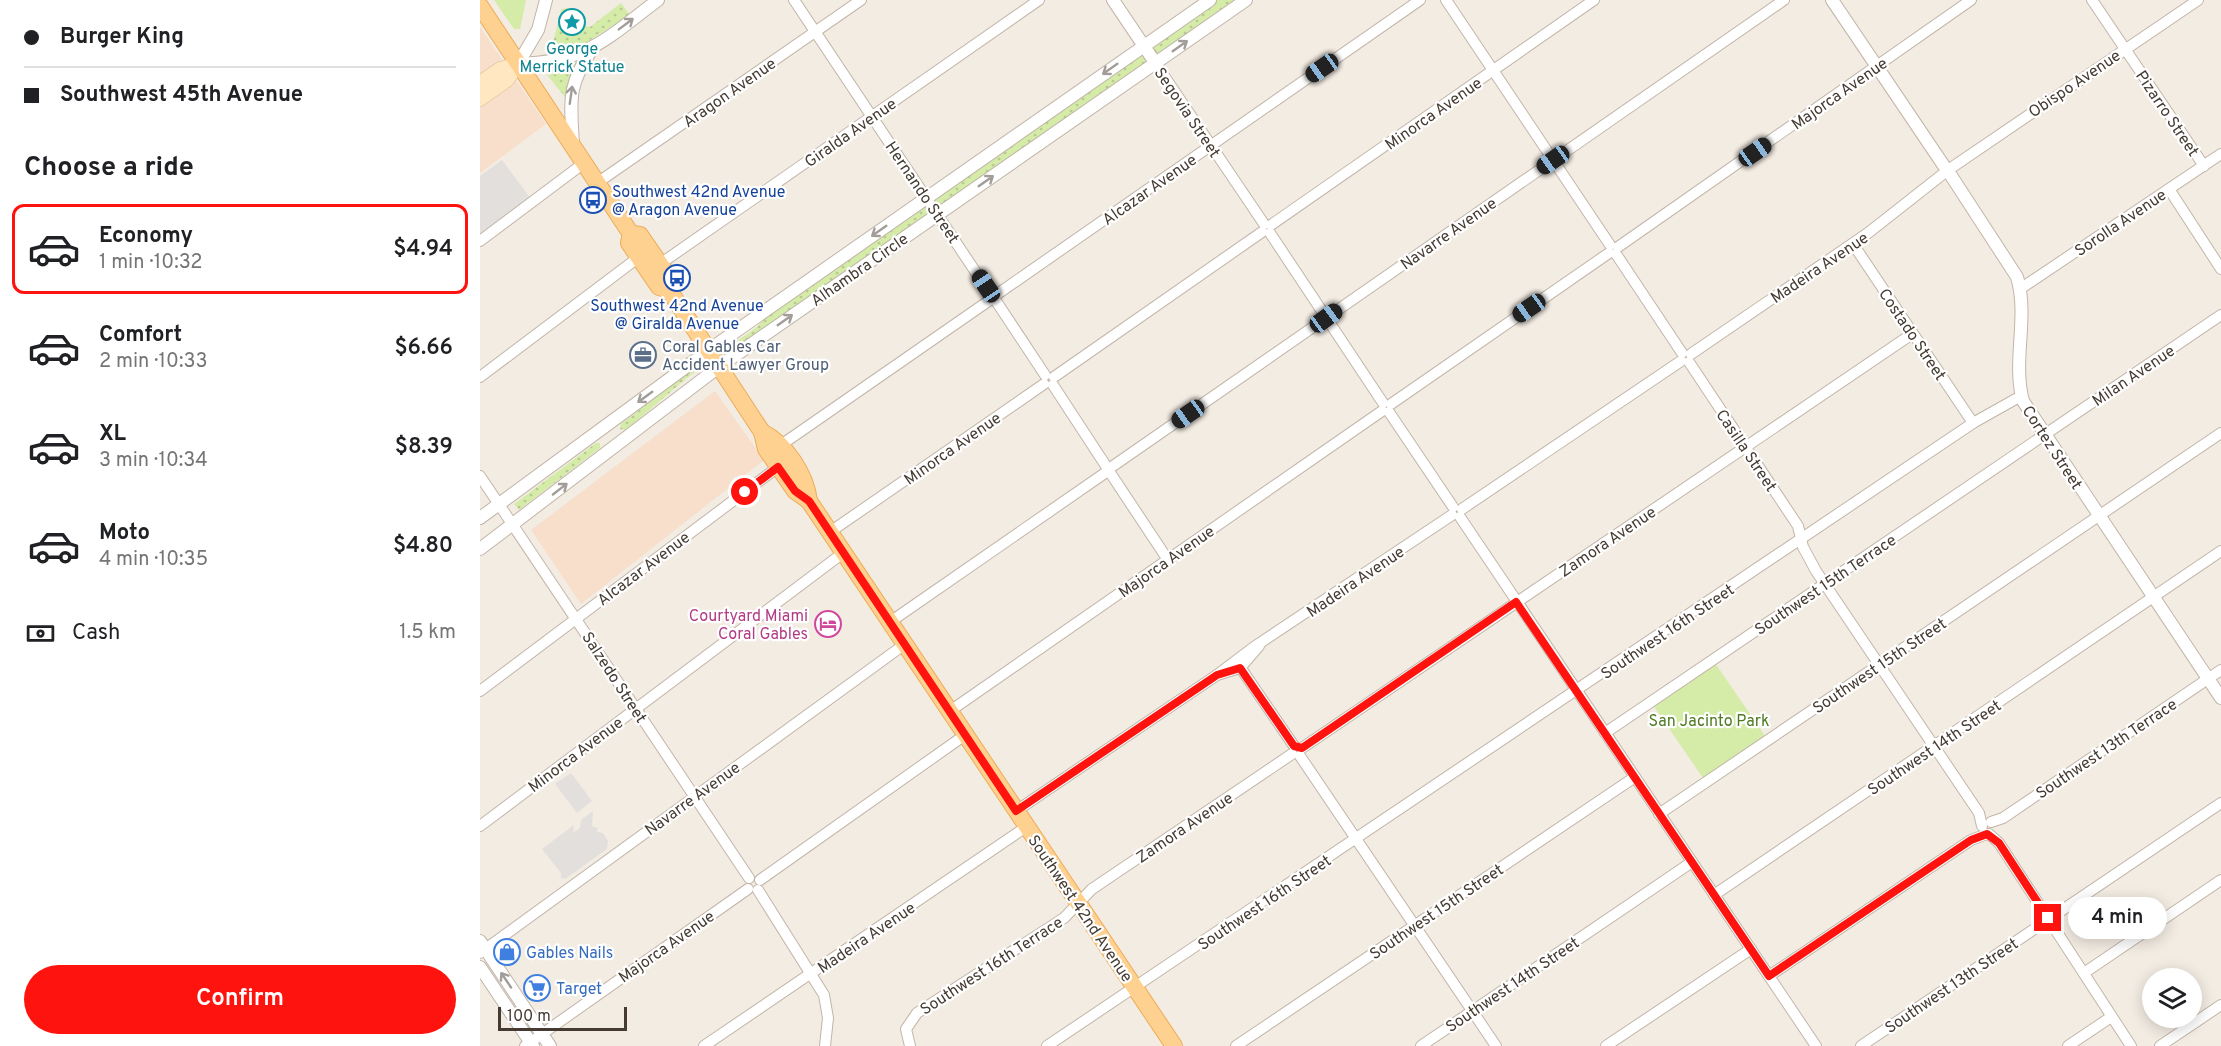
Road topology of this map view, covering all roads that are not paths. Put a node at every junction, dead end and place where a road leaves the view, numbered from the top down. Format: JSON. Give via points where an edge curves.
{"nodes":[{"id":1,"x":546,"y":0,"type":"edge"},
{"id":2,"x":658,"y":0,"type":"edge"},
{"id":3,"x":794,"y":0,"type":"edge"},
{"id":4,"x":861,"y":0,"type":"edge"},
{"id":5,"x":1039,"y":0,"type":"edge"},
{"id":6,"x":1113,"y":0,"type":"edge"},
{"id":7,"x":1209,"y":0,"type":"edge"},
{"id":8,"x":1246,"y":0,"type":"edge"},
{"id":9,"x":1420,"y":0,"type":"edge"},
{"id":10,"x":1446,"y":0,"type":"edge"},
{"id":11,"x":1594,"y":0,"type":"edge"},
{"id":12,"x":1784,"y":0,"type":"edge"},
{"id":13,"x":1832,"y":0,"type":"edge"},
{"id":14,"x":1971,"y":0,"type":"edge"},
{"id":15,"x":2092,"y":0,"type":"edge"},
{"id":16,"x":2198,"y":0,"type":"edge"},
{"id":17,"x":480,"y":6,"type":"edge"},
{"id":18,"x":816,"y":32,"type":"junction"},
{"id":19,"x":1143,"y":46,"type":"junction"},
{"id":20,"x":593,"y":48,"type":"junction"},
{"id":21,"x":2125,"y":49,"type":"junction"},
{"id":22,"x":518,"y":64,"type":"junction"},
{"id":23,"x":1156,"y":64,"type":"junction"},
{"id":24,"x":1877,"y":66,"type":"junction"},
{"id":25,"x":1493,"y":71,"type":"junction"},
{"id":26,"x":480,"y":83,"type":"edge"},
{"id":27,"x":480,"y":99,"type":"edge"},
{"id":28,"x":872,"y":116,"type":"junction"},
{"id":29,"x":1211,"y":146,"type":"junction"},
{"id":30,"x":573,"y":147,"type":"junction"},
{"id":31,"x":2221,"y":154,"type":"edge"},
{"id":32,"x":1553,"y":160,"type":"junction"},
{"id":33,"x":584,"y":163,"type":"junction"},
{"id":34,"x":2204,"y":166,"type":"junction"},
{"id":35,"x":1947,"y":170,"type":"junction"},
{"id":36,"x":597,"y":183,"type":"junction"},
{"id":37,"x":2169,"y":189,"type":"junction"},
{"id":38,"x":927,"y":198,"type":"junction"},
{"id":39,"x":937,"y":214,"type":"junction"},
{"id":40,"x":1267,"y":229,"type":"junction"},
{"id":41,"x":631,"y":234,"type":"junction"},
{"id":42,"x":480,"y":241,"type":"edge"},
{"id":43,"x":1852,"y":244,"type":"junction"},
{"id":44,"x":1613,"y":250,"type":"junction"},
{"id":45,"x":639,"y":257,"type":"junction"},
{"id":46,"x":660,"y":264,"type":"junction"},
{"id":47,"x":2221,"y":268,"type":"edge"},
{"id":48,"x":670,"y":285,"type":"junction"},
{"id":49,"x":2020,"y":289,"type":"junction"},
{"id":50,"x":993,"y":298,"type":"junction"},
{"id":51,"x":2221,"y":315,"type":"edge"},
{"id":52,"x":1326,"y":318,"type":"junction"},
{"id":53,"x":1912,"y":334,"type":"junction"},
{"id":54,"x":709,"y":350,"type":"junction"},
{"id":55,"x":1686,"y":357,"type":"junction"},
{"id":56,"x":720,"y":366,"type":"junction"},
{"id":57,"x":480,"y":377,"type":"edge"},
{"id":58,"x":1049,"y":380,"type":"junction"},
{"id":59,"x":2021,"y":396,"type":"junction"},
{"id":60,"x":1386,"y":408,"type":"junction"},
{"id":61,"x":614,"y":419,"type":"junction"},
{"id":62,"x":1973,"y":423,"type":"junction"},
{"id":63,"x":762,"y":432,"type":"junction"},
{"id":64,"x":2221,"y":433,"type":"edge"},
{"id":65,"x":2045,"y":435,"type":"junction"},
{"id":66,"x":628,"y":436,"type":"junction"},
{"id":67,"x":591,"y":437,"type":"junction"},
{"id":68,"x":781,"y":445,"type":"junction"},
{"id":69,"x":1745,"y":447,"type":"junction"},
{"id":70,"x":606,"y":453,"type":"junction"},
{"id":71,"x":778,"y":467,"type":"junction"},
{"id":72,"x":1108,"y":470,"type":"junction"},
{"id":73,"x":480,"y":476,"type":"edge"},
{"id":74,"x":808,"y":493,"type":"junction"},
{"id":75,"x":499,"y":504,"type":"junction"},
{"id":76,"x":1457,"y":512,"type":"junction"},
{"id":77,"x":2100,"y":516,"type":"junction"},
{"id":78,"x":480,"y":518,"type":"edge"},
{"id":79,"x":513,"y":524,"type":"junction"},
{"id":80,"x":830,"y":532,"type":"junction"},
{"id":81,"x":1802,"y":539,"type":"junction"},
{"id":82,"x":480,"y":549,"type":"edge"},
{"id":83,"x":2221,"y":551,"type":"edge"},
{"id":84,"x":843,"y":553,"type":"junction"},
{"id":85,"x":1168,"y":560,"type":"junction"},
{"id":86,"x":1825,"y":584,"type":"junction"},
{"id":87,"x":2153,"y":597,"type":"junction"},
{"id":88,"x":1516,"y":602,"type":"junction"},
{"id":89,"x":576,"y":618,"type":"junction"},
{"id":90,"x":890,"y":622,"type":"junction"},
{"id":91,"x":905,"y":644,"type":"junction"},
{"id":92,"x":1880,"y":664,"type":"junction"},
{"id":93,"x":1239,"y":665,"type":"junction"},
{"id":94,"x":2221,"y":670,"type":"edge"},
{"id":95,"x":2208,"y":679,"type":"junction"},
{"id":96,"x":480,"y":691,"type":"edge"},
{"id":97,"x":1577,"y":691,"type":"junction"},
{"id":98,"x":2221,"y":698,"type":"edge"},
{"id":99,"x":635,"y":708,"type":"junction"},
{"id":100,"x":950,"y":711,"type":"junction"},
{"id":101,"x":1605,"y":733,"type":"junction"},
{"id":102,"x":965,"y":735,"type":"junction"},
{"id":103,"x":1934,"y":747,"type":"junction"},
{"id":104,"x":1297,"y":751,"type":"junction"},
{"id":105,"x":1635,"y":777,"type":"junction"},
{"id":106,"x":695,"y":797,"type":"junction"},
{"id":107,"x":2221,"y":803,"type":"edge"},
{"id":108,"x":1016,"y":811,"type":"junction"},
{"id":109,"x":1659,"y":814,"type":"junction"},
{"id":110,"x":480,"y":826,"type":"edge"},
{"id":111,"x":1026,"y":827,"type":"junction"},
{"id":112,"x":1989,"y":828,"type":"junction"},
{"id":113,"x":1356,"y":840,"type":"junction"},
{"id":114,"x":1692,"y":862,"type":"junction"},
{"id":115,"x":2221,"y":880,"type":"edge"},
{"id":116,"x":754,"y":884,"type":"junction"},
{"id":117,"x":1714,"y":895,"type":"junction"},
{"id":118,"x":1078,"y":903,"type":"junction"},
{"id":119,"x":2048,"y":918,"type":"junction"},
{"id":120,"x":1414,"y":926,"type":"junction"},
{"id":121,"x":482,"y":948,"type":"edge"},
{"id":122,"x":1751,"y":949,"type":"junction"},
{"id":123,"x":480,"y":967,"type":"edge"},
{"id":124,"x":812,"y":973,"type":"junction"},
{"id":125,"x":2084,"y":973,"type":"junction"},
{"id":126,"x":1769,"y":976,"type":"junction"},
{"id":127,"x":1135,"y":989,"type":"junction"},
{"id":128,"x":2221,"y":1005,"type":"edge"},
{"id":129,"x":1472,"y":1011,"type":"junction"},
{"id":130,"x":2111,"y":1017,"type":"junction"},
{"id":131,"x":542,"y":1034,"type":"junction"},
{"id":132,"x":529,"y":1045,"type":"edge"},
{"id":133,"x":550,"y":1046,"type":"edge"},
{"id":134,"x":704,"y":1046,"type":"edge"},
{"id":135,"x":825,"y":1046,"type":"edge"},
{"id":136,"x":910,"y":1046,"type":"edge"},
{"id":137,"x":1047,"y":1046,"type":"edge"},
{"id":138,"x":1174,"y":1046,"type":"edge"},
{"id":139,"x":1236,"y":1046,"type":"edge"},
{"id":140,"x":1421,"y":1046,"type":"edge"},
{"id":141,"x":1496,"y":1046,"type":"edge"},
{"id":142,"x":1606,"y":1046,"type":"edge"},
{"id":143,"x":1816,"y":1046,"type":"edge"},
{"id":144,"x":1861,"y":1046,"type":"edge"},
{"id":145,"x":2068,"y":1046,"type":"edge"},
{"id":146,"x":2131,"y":1046,"type":"edge"},
{"id":147,"x":2160,"y":1046,"type":"edge"}],
"edges":[{"from":1,"to":22,"type":"street","via":[[537,30]]},
{"from":20,"to":2,"type":"street","one_way":true},
{"from":3,"to":18,"type":"street","name":"Hernando Street"},
{"from":4,"to":18,"type":"street","name":"Aragon Avenue"},
{"from":5,"to":28,"type":"street","name":"Giralda Avenue"},
{"from":6,"to":19,"type":"street","name":"Segovia Street"},
{"from":7,"to":19,"type":"street","name":"Alhambra Circle"},
{"from":23,"to":8,"type":"street","name":"Alhambra Circle","one_way":true},
{"from":9,"to":29,"type":"street","name":"Alcazar Avenue"},
{"from":10,"to":25,"type":"street","name":"Casilla Street"},
{"from":11,"to":25,"type":"street","name":"Minorca Avenue"},
{"from":12,"to":32,"type":"street","name":"Navarre Avenue"},
{"from":13,"to":24,"type":"street","name":"Cortez Street"},
{"from":14,"to":24,"type":"street","name":"Majorca Avenue"},
{"from":15,"to":21,"type":"street","name":"Pizarro Street"},
{"from":16,"to":21,"type":"street","name":"Obispo Avenue"},
{"from":17,"to":22,"type":"main road","name":"Southwest 42nd Avenue"},
{"from":18,"to":28,"type":"street","name":"Hernando Street"},
{"from":18,"to":36,"type":"street","name":"Aragon Avenue"},
{"from":19,"to":23,"type":"street","name":"Segovia Street"},
{"from":19,"to":38,"type":"street","name":"Alhambra Circle","one_way":true},
{"from":20,"to":22,"type":"street","via":[[562,60]]},
{"from":30,"to":20,"type":"street","one_way":true,"via":[[570,97],[578,71]]},
{"from":21,"to":34,"type":"street","name":"Pizarro Street"},
{"from":21,"to":35,"type":"street","name":"Obispo Avenue"},
{"from":22,"to":26,"type":"main road","via":[[500,69]]},
{"from":22,"to":27,"type":"main road","via":[[507,80]]},
{"from":22,"to":30,"type":"main road","name":"Southwest 42nd Avenue"},
{"from":23,"to":29,"type":"street","name":"Segovia Street"},
{"from":39,"to":23,"type":"street","name":"Alhambra Circle","one_way":true},
{"from":24,"to":35,"type":"street","name":"Cortez Street"},
{"from":24,"to":44,"type":"street","name":"Majorca Avenue"},
{"from":25,"to":32,"type":"street","name":"Casilla Street"},
{"from":25,"to":40,"type":"street","name":"Minorca Avenue"},
{"from":28,"to":38,"type":"street","name":"Hernando Street"},
{"from":28,"to":46,"type":"street","name":"Giralda Avenue"},
{"from":29,"to":40,"type":"street","name":"Segovia Street"},
{"from":29,"to":50,"type":"street","name":"Alcazar Avenue"},
{"from":30,"to":33,"type":"main road","name":"Southwest 42nd Avenue"},
{"from":31,"to":34,"type":"street","name":"Sorolla Avenue"},
{"from":32,"to":44,"type":"street","name":"Casilla Street"},
{"from":32,"to":52,"type":"street","name":"Navarre Avenue"},
{"from":33,"to":36,"type":"main road","name":"Southwest 42nd Avenue"},
{"from":33,"to":42,"type":"street"},
{"from":34,"to":37,"type":"street","name":"Sorolla Avenue"},
{"from":35,"to":43,"type":"street","name":"Madeira Avenue"},
{"from":35,"to":49,"type":"street","name":"Cortez Street","via":[[2014,270]]},
{"from":36,"to":41,"type":"main road","name":"Southwest 42nd Avenue"},
{"from":37,"to":47,"type":"street"},
{"from":37,"to":49,"type":"street","name":"Sorolla Avenue"},
{"from":38,"to":39,"type":"street","name":"Hernando Street"},
{"from":38,"to":54,"type":"street","name":"Alhambra Circle","one_way":true},
{"from":39,"to":50,"type":"street","name":"Hernando Street"},
{"from":56,"to":39,"type":"street","name":"Alhambra Circle","one_way":true},
{"from":40,"to":52,"type":"street","name":"Segovia Street"},
{"from":40,"to":58,"type":"street","name":"Minorca Avenue"},
{"from":41,"to":45,"type":"main road","name":"Southwest 42nd Avenue","via":[[629,243]]},
{"from":41,"to":46,"type":"main road","name":"Southwest 42nd Avenue","via":[[640,235]]},
{"from":43,"to":53,"type":"street","name":"Costado Street"},
{"from":43,"to":55,"type":"street","name":"Madeira Avenue"},
{"from":44,"to":55,"type":"street","name":"Casilla Street"},
{"from":44,"to":60,"type":"street","name":"Majorca Avenue"},
{"from":45,"to":48,"type":"main road","name":"Southwest 42nd Avenue","via":[[659,287]]},
{"from":45,"to":57,"type":"street"},
{"from":46,"to":48,"type":"main road","name":"Southwest 42nd Avenue"},
{"from":48,"to":54,"type":"main road","name":"Southwest 42nd Avenue"},
{"from":49,"to":59,"type":"street","name":"Cortez Street"},
{"from":50,"to":58,"type":"street","name":"Hernando Street"},
{"from":50,"to":68,"type":"street","name":"Alcazar Avenue"},
{"from":51,"to":65,"type":"street","name":"Milan Avenue"},
{"from":52,"to":60,"type":"street","name":"Segovia Street"},
{"from":52,"to":72,"type":"street","name":"Navarre Avenue"},
{"from":53,"to":62,"type":"street","name":"Costado Street"},
{"from":53,"to":69,"type":"street","name":"Zamora Avenue"},
{"from":54,"to":56,"type":"main road","name":"Southwest 42nd Avenue"},
{"from":54,"to":61,"type":"street","name":"Alhambra Circle","one_way":true},
{"from":55,"to":69,"type":"street","name":"Casilla Street"},
{"from":55,"to":76,"type":"street","name":"Madeira Avenue"},
{"from":56,"to":63,"type":"main road","name":"Southwest 42nd Avenue"},
{"from":56,"to":66,"type":"street","name":"Alhambra Circle"},
{"from":58,"to":72,"type":"street","name":"Hernando Street"},
{"from":58,"to":80,"type":"street","name":"Minorca Avenue"},
{"from":59,"to":62,"type":"street","name":"Southwest 16th Street"},
{"from":59,"to":65,"type":"street","name":"Cortez Street"},
{"from":60,"to":76,"type":"street","name":"Segovia Street"},
{"from":60,"to":85,"type":"street","name":"Majorca Avenue"},
{"from":61,"to":66,"type":"street","via":[[617,432]]},
{"from":61,"to":67,"type":"street","name":"Alhambra Circle"},
{"from":62,"to":81,"type":"street","name":"Southwest 16th Street"},
{"from":63,"to":68,"type":"main road","name":"Southwest 42nd Avenue"},
{"from":63,"to":71,"type":"main road","name":"Southwest 42nd Avenue","via":[[766,449]]},
{"from":64,"to":77,"type":"street","name":"Southwest 15th Street"},
{"from":65,"to":77,"type":"street","name":"Cortez Street"},
{"from":65,"to":86,"type":"street","name":"Southwest 15th Terrace"},
{"from":66,"to":70,"type":"street","name":"Alhambra Circle"},
{"from":67,"to":70,"type":"street","via":[[604,440]]},
{"from":67,"to":75,"type":"street","name":"Alhambra Circle"},
{"from":68,"to":74,"type":"main road","name":"Southwest 42nd Avenue"},
{"from":69,"to":81,"type":"street","name":"Casilla Street","via":[[1798,526]]},
{"from":69,"to":88,"type":"street","name":"Zamora Avenue"},
{"from":79,"to":70,"type":"street","name":"Alhambra Circle","one_way":true},
{"from":71,"to":74,"type":"main road","name":"Southwest 42nd Avenue","via":[[795,491]]},
{"from":71,"to":89,"type":"street","name":"Alcazar Avenue"},
{"from":72,"to":85,"type":"street","name":"Hernando Street"},
{"from":72,"to":90,"type":"street","name":"Navarre Avenue"},
{"from":73,"to":75,"type":"street","name":"Salzedo Street"},
{"from":74,"to":80,"type":"main road","name":"Southwest 42nd Avenue"},
{"from":75,"to":78,"type":"street","name":"Alhambra Circle"},
{"from":75,"to":79,"type":"street","name":"Salzedo Street"},
{"from":76,"to":88,"type":"street","name":"Segovia Street"},
{"from":76,"to":93,"type":"street","name":"Madeira Avenue","via":[[1259,646]]},
{"from":77,"to":87,"type":"street","name":"Cortez Street"},
{"from":77,"to":92,"type":"street","name":"Southwest 15th Street"},
{"from":79,"to":82,"type":"street","name":"Alhambra Circle"},
{"from":79,"to":89,"type":"street","name":"Salzedo Street"},
{"from":80,"to":84,"type":"main road","name":"Southwest 42nd Avenue"},
{"from":81,"to":86,"type":"street","name":"Casilla Street"},
{"from":81,"to":97,"type":"street","name":"Southwest 16th Street"},
{"from":83,"to":87,"type":"street","name":"Southwest 14th Street"},
{"from":84,"to":90,"type":"main road","name":"Southwest 42nd Avenue"},
{"from":84,"to":99,"type":"street","name":"Minorca Avenue"},
{"from":85,"to":100,"type":"street","name":"Majorca Avenue"},
{"from":86,"to":92,"type":"street","name":"Casilla Street"},
{"from":86,"to":101,"type":"street","name":"Southwest 15th Terrace"},
{"from":87,"to":95,"type":"street","name":"Cortez Street"},
{"from":87,"to":103,"type":"street","name":"Southwest 14th Street"},
{"from":88,"to":97,"type":"street","name":"Segovia Street"},
{"from":88,"to":104,"type":"street","name":"Zamora Avenue"},
{"from":89,"to":96,"type":"street","name":"Alcazar Avenue"},
{"from":89,"to":99,"type":"street","name":"Salzedo Street"},
{"from":90,"to":91,"type":"main road","name":"Southwest 42nd Avenue"},
{"from":91,"to":100,"type":"main road","name":"Southwest 42nd Avenue"},
{"from":91,"to":106,"type":"street","name":"Navarre Avenue"},
{"from":92,"to":103,"type":"street","name":"Casilla Street"},
{"from":92,"to":109,"type":"street","name":"Southwest 15th Street"},
{"from":93,"to":104,"type":"street"},
{"from":93,"to":108,"type":"street","via":[[1217,675]]},
{"from":94,"to":95,"type":"street","name":"Southwest 13th Terrace"},
{"from":95,"to":98,"type":"street","name":"Cortez Street"},
{"from":95,"to":112,"type":"street","name":"Southwest 13th Terrace"},
{"from":97,"to":101,"type":"street","name":"Segovia Street"},
{"from":97,"to":113,"type":"street","name":"Southwest 16th Street"},
{"from":99,"to":106,"type":"street","name":"Salzedo Street"},
{"from":99,"to":110,"type":"street","name":"Minorca Avenue"},
{"from":100,"to":102,"type":"main road","name":"Southwest 42nd Avenue"},
{"from":101,"to":105,"type":"street","name":"Segovia Street"},
{"from":102,"to":108,"type":"main road","name":"Southwest 42nd Avenue"},
{"from":102,"to":116,"type":"street","name":"Majorca Avenue"},
{"from":103,"to":112,"type":"street","name":"Casilla Street"},
{"from":103,"to":117,"type":"street","name":"Southwest 14th Street"},
{"from":104,"to":113,"type":"street"},
{"from":104,"to":118,"type":"street","name":"Zamora Avenue","via":[[1092,889]]},
{"from":105,"to":109,"type":"street","name":"Segovia Street"},
{"from":105,"to":120,"type":"street","name":"Southwest 15th Street"},
{"from":106,"to":116,"type":"street","name":"Salzedo Street"},
{"from":106,"to":121,"type":"street","name":"Navarre Avenue"},
{"from":107,"to":119,"type":"street","name":"Southwest 13th Street"},
{"from":108,"to":111,"type":"main road","name":"Southwest 42nd Avenue"},
{"from":109,"to":114,"type":"street","name":"Segovia Street"},
{"from":111,"to":118,"type":"main road","name":"Southwest 42nd Avenue"},
{"from":111,"to":124,"type":"street","name":"Madeira Avenue"},
{"from":112,"to":119,"type":"street"},
{"from":112,"to":126,"type":"street","name":"Southwest 13th Terrace"},
{"from":113,"to":120,"type":"street"},
{"from":113,"to":127,"type":"street","name":"Southwest 16th Street"},
{"from":114,"to":117,"type":"street","name":"Segovia Street"},
{"from":114,"to":129,"type":"street","name":"Southwest 14th Street"},
{"from":115,"to":125,"type":"street"},
{"from":116,"to":124,"type":"street","name":"Salzedo Street"},
{"from":116,"to":131,"type":"street","name":"Majorca Avenue"},
{"from":117,"to":122,"type":"street","name":"Segovia Street"},
{"from":118,"to":127,"type":"main road","name":"Southwest 42nd Avenue"},
{"from":118,"to":136,"type":"street","name":"Southwest 16th Terrace","via":[[1064,918],[917,1013],[906,1029]]},
{"from":119,"to":125,"type":"street"},
{"from":119,"to":144,"type":"street","name":"Southwest 13th Street"},
{"from":120,"to":129,"type":"street"},
{"from":120,"to":139,"type":"street","name":"Southwest 15th Street"},
{"from":131,"to":121,"type":"street","one_way":true},
{"from":122,"to":126,"type":"street","name":"Segovia Street"},
{"from":122,"to":142,"type":"street"},
{"from":123,"to":132,"type":"street"},
{"from":124,"to":134,"type":"street","name":"Madeira Avenue"},
{"from":124,"to":135,"type":"street","name":"Salzedo Street","via":[[828,1010]]},
{"from":125,"to":130,"type":"street"},
{"from":126,"to":143,"type":"street","name":"Segovia Street"},
{"from":127,"to":137,"type":"street","name":"Southwest 16th Street"},
{"from":127,"to":138,"type":"main road","name":"Southwest 42nd Avenue"},
{"from":128,"to":147,"type":"street"},
{"from":129,"to":140,"type":"street","name":"Southwest 14th Street"},
{"from":129,"to":141,"type":"street"},
{"from":130,"to":145,"type":"street"},
{"from":130,"to":146,"type":"street"},
{"from":131,"to":132,"type":"street","name":"Majorca Avenue"},
{"from":131,"to":133,"type":"street"}]}
